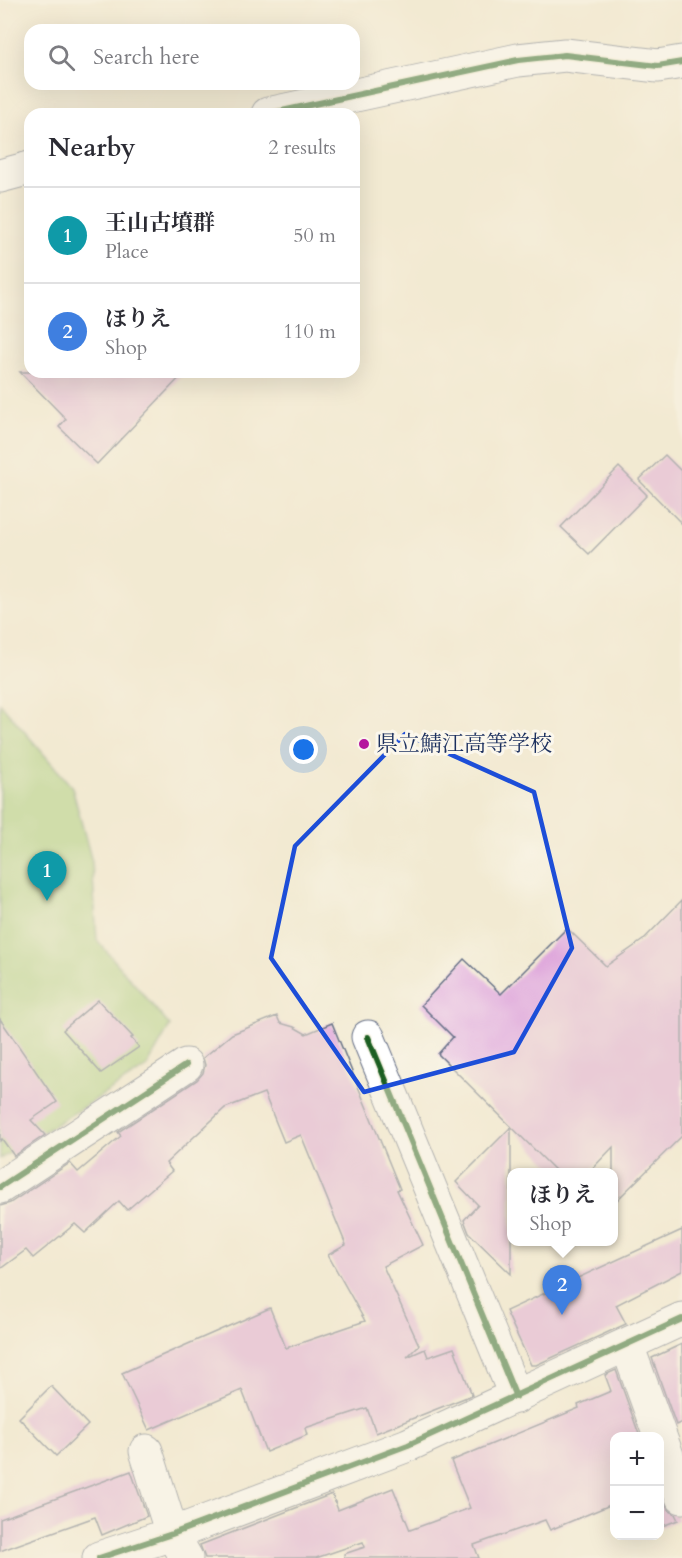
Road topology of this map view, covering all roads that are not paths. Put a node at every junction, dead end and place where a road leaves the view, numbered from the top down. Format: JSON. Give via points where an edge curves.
{"nodes":[{"id":1,"x":682,"y":62,"type":"edge"},
{"id":2,"x":296,"y":108,"type":"edge"},
{"id":3,"x":24,"y":170,"type":"edge"},
{"id":4,"x":0,"y":176,"type":"edge"},
{"id":5,"x":368,"y":1037,"type":"dead end"},
{"id":6,"x":186,"y":1065,"type":"dead end"},
{"id":7,"x":0,"y":1187,"type":"edge"},
{"id":8,"x":682,"y":1319,"type":"edge"},
{"id":9,"x":627,"y":1345,"type":"junction"},
{"id":10,"x":516,"y":1397,"type":"junction"},
{"id":11,"x":146,"y":1451,"type":"dead end"},
{"id":12,"x":682,"y":1497,"type":"edge"},
{"id":13,"x":179,"y":1546,"type":"edge"},
{"id":14,"x":99,"y":1558,"type":"edge"}],
"edges":[{"from":1,"to":2,"type":"street","via":[[658,66],[565,55],[518,60]]},
{"from":3,"to":4,"type":"street"},
{"from":5,"to":10,"type":"street"},
{"from":6,"to":7,"type":"street"},
{"from":8,"to":9,"type":"street"},
{"from":9,"to":10,"type":"street"},
{"from":9,"to":12,"type":"street"},
{"from":10,"to":13,"type":"street"},
{"from":11,"to":13,"type":"street"},
{"from":13,"to":14,"type":"street"}]}
